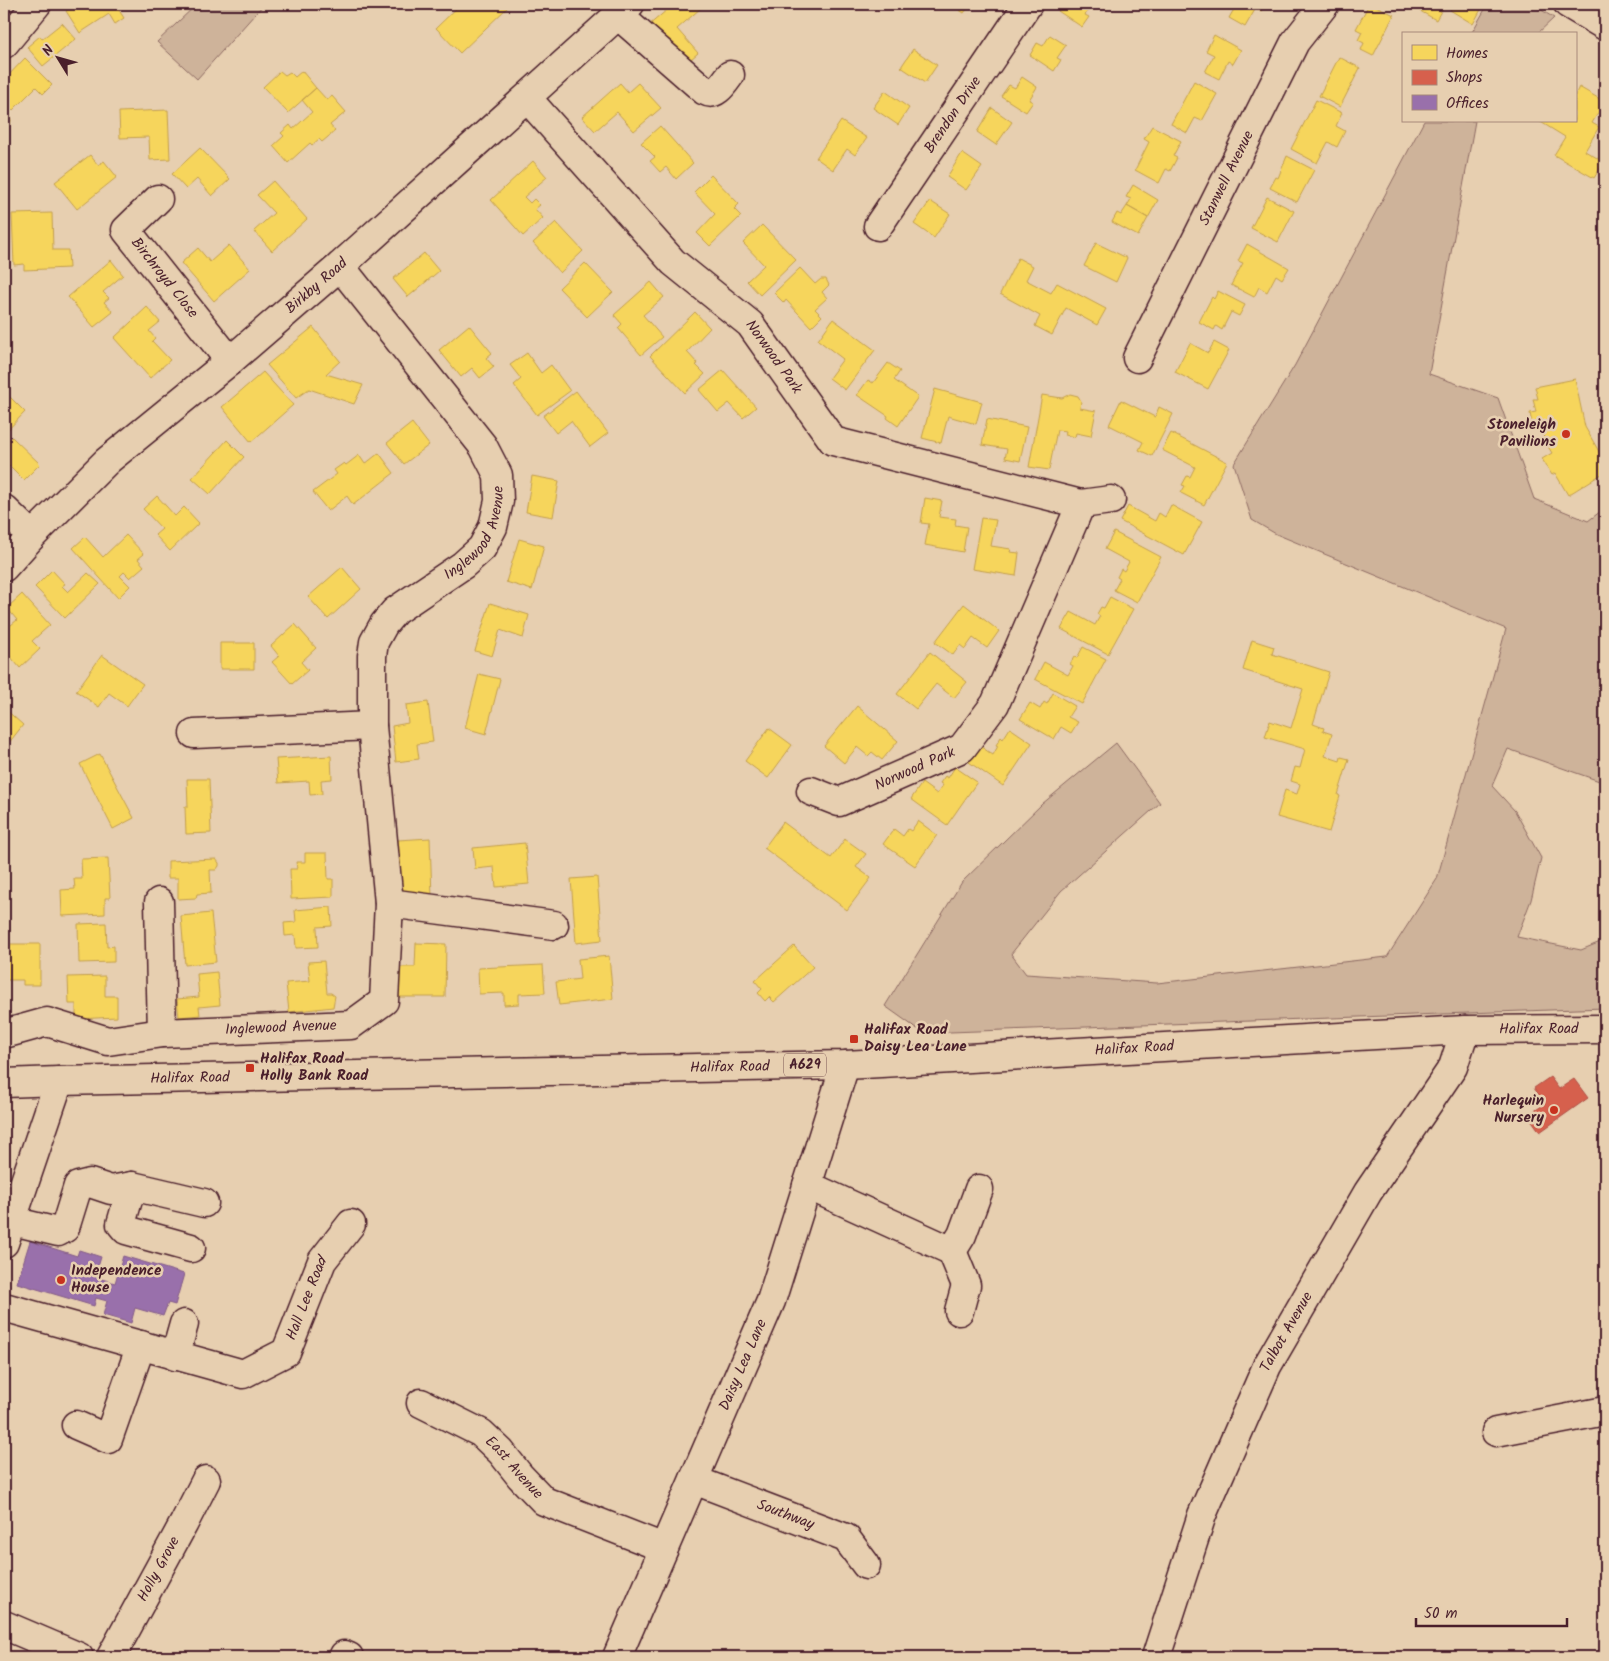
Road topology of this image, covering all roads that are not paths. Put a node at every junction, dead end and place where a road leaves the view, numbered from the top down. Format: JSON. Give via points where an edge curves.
{"nodes":[{"id":1,"x":38,"y":4,"type":"edge"},
{"id":2,"x":1028,"y":4,"type":"edge"},
{"id":3,"x":1325,"y":4,"type":"edge"},
{"id":4,"x":1568,"y":4,"type":"edge"},
{"id":5,"x":624,"y":9,"type":"edge"},
{"id":6,"x":1605,"y":26,"type":"edge"},
{"id":7,"x":4,"y":44,"type":"edge"},
{"id":8,"x":730,"y":74,"type":"dead end"},
{"id":9,"x":527,"y":98,"type":"junction"},
{"id":10,"x":158,"y":199,"type":"dead end"},
{"id":11,"x":878,"y":226,"type":"dead end"},
{"id":12,"x":340,"y":266,"type":"junction"},
{"id":13,"x":1137,"y":358,"type":"dead end"},
{"id":14,"x":230,"y":361,"type":"junction"},
{"id":15,"x":1111,"y":500,"type":"dead end"},
{"id":16,"x":1081,"y":504,"type":"junction"},
{"id":17,"x":4,"y":509,"type":"edge"},
{"id":18,"x":32,"y":536,"type":"junction"},
{"id":19,"x":4,"y":567,"type":"edge"},
{"id":20,"x":372,"y":726,"type":"junction"},
{"id":21,"x":194,"y":734,"type":"dead end"},
{"id":22,"x":811,"y":791,"type":"dead end"},
{"id":23,"x":159,"y":902,"type":"dead end"},
{"id":24,"x":389,"y":903,"type":"junction"},
{"id":25,"x":554,"y":925,"type":"dead end"},
{"id":26,"x":1605,"y":1029,"type":"edge"},
{"id":27,"x":1465,"y":1030,"type":"junction"},
{"id":28,"x":162,"y":1033,"type":"junction"},
{"id":29,"x":4,"y":1034,"type":"edge"},
{"id":30,"x":845,"y":1065,"type":"junction"},
{"id":31,"x":59,"y":1081,"type":"junction"},
{"id":32,"x":4,"y":1083,"type":"edge"},
{"id":33,"x":807,"y":1185,"type":"junction"},
{"id":34,"x":132,"y":1186,"type":"junction"},
{"id":35,"x":979,"y":1189,"type":"dead end"},
{"id":36,"x":204,"y":1203,"type":"dead end"},
{"id":37,"x":351,"y":1224,"type":"dead end"},
{"id":38,"x":6,"y":1228,"type":"edge"},
{"id":39,"x":191,"y":1248,"type":"dead end"},
{"id":40,"x":952,"y":1251,"type":"junction"},
{"id":41,"x":4,"y":1307,"type":"edge"},
{"id":42,"x":959,"y":1311,"type":"dead end"},
{"id":43,"x":184,"y":1324,"type":"dead end"},
{"id":44,"x":141,"y":1345,"type":"junction"},
{"id":45,"x":175,"y":1356,"type":"junction"},
{"id":46,"x":421,"y":1403,"type":"dead end"},
{"id":47,"x":1605,"y":1411,"type":"edge"},
{"id":48,"x":76,"y":1425,"type":"dead end"},
{"id":49,"x":1496,"y":1432,"type":"dead end"},
{"id":50,"x":206,"y":1480,"type":"dead end"},
{"id":51,"x":694,"y":1480,"type":"junction"},
{"id":52,"x":664,"y":1548,"type":"junction"},
{"id":53,"x":866,"y":1565,"type":"dead end"},
{"id":54,"x":4,"y":1625,"type":"edge"},
{"id":55,"x":79,"y":1657,"type":"edge"},
{"id":56,"x":111,"y":1657,"type":"edge"},
{"id":57,"x":617,"y":1657,"type":"edge"},
{"id":58,"x":1156,"y":1657,"type":"edge"}],
"edges":[{"from":1,"to":7,"type":"main road"},
{"from":2,"to":11,"type":"main road","name":"Brendon Drive"},
{"from":3,"to":13,"type":"main road","name":"Stanwell Avenue","via":[[1295,42]]},
{"from":4,"to":6,"type":"main road"},
{"from":5,"to":8,"type":"main road","via":[[704,91],[714,92]]},
{"from":5,"to":9,"type":"main road","name":"Birkby Road"},
{"from":9,"to":12,"type":"main road","name":"Birkby Road"},
{"from":9,"to":16,"type":"main road","name":"Norwood Park","via":[[673,262],[750,324],[833,442]]},
{"from":10,"to":14,"type":"main road","name":"Birchroyd Close","via":[[126,230]]},
{"from":12,"to":14,"type":"main road","name":"Birkby Road"},
{"from":12,"to":20,"type":"main road","name":"Inglewood Avenue","via":[[483,446],[498,475],[499,501],[493,528],[482,548],[395,611],[374,642]]},
{"from":14,"to":18,"type":"main road","name":"Birkby Road","via":[[107,461]]},
{"from":15,"to":16,"type":"main road","name":"Norwood Park"},
{"from":16,"to":22,"type":"main road","name":"Norwood Park","via":[[995,704],[962,748],[839,802]]},
{"from":17,"to":18,"type":"main road"},
{"from":18,"to":19,"type":"main road","name":"Birkby Road"},
{"from":20,"to":21,"type":"main road"},
{"from":20,"to":24,"type":"main road","name":"Inglewood Avenue"},
{"from":23,"to":28,"type":"main road"},
{"from":24,"to":25,"type":"main road"},
{"from":24,"to":28,"type":"main road","name":"Inglewood Avenue","via":[[384,1001],[351,1024]]},
{"from":26,"to":27,"type":"main road","name":"Halifax Road","number":"A629"},
{"from":27,"to":30,"type":"main road","name":"Halifax Road","number":"A629"},
{"from":27,"to":58,"type":"main road","name":"Talbot Avenue","via":[[1453,1068],[1368,1192],[1267,1366],[1202,1515]]},
{"from":28,"to":29,"type":"main road","name":"Inglewood Avenue","via":[[108,1040],[47,1022]]},
{"from":30,"to":31,"type":"main road","name":"Halifax Road","number":"A629"},
{"from":30,"to":33,"type":"main road","name":"Daisy Lea Lane"},
{"from":31,"to":32,"type":"main road","name":"Halifax Road","number":"A629"},
{"from":31,"to":38,"type":"main road"},
{"from":33,"to":40,"type":"main road"},
{"from":33,"to":51,"type":"main road","name":"Daisy Lea Lane","via":[[771,1301]]},
{"from":34,"to":36,"type":"main road"},
{"from":34,"to":38,"type":"main road","via":[[111,1190],[90,1183],[78,1186],[65,1228],[58,1232]]},
{"from":34,"to":39,"type":"main road","via":[[121,1224],[126,1230]]},
{"from":35,"to":40,"type":"main road","via":[[962,1235]]},
{"from":37,"to":45,"type":"main road","name":"Hall Lee Road","via":[[322,1262],[286,1352],[243,1374]]},
{"from":40,"to":42,"type":"main road","via":[[966,1285]]},
{"from":41,"to":44,"type":"main road","name":"Hall Lee Road"},
{"from":43,"to":45,"type":"main road"},
{"from":44,"to":45,"type":"main road","name":"Hall Lee Road"},
{"from":44,"to":48,"type":"main road","via":[[108,1439]]},
{"from":46,"to":52,"type":"main road","name":"East Avenue","via":[[481,1433],[544,1501]]},
{"from":47,"to":49,"type":"main road"},
{"from":50,"to":56,"type":"main road","name":"Holly Grove"},
{"from":51,"to":52,"type":"main road","name":"Daisy Lea Lane"},
{"from":51,"to":53,"type":"main road","name":"Southway","via":[[846,1538]]},
{"from":52,"to":57,"type":"main road","name":"Daisy Lea Lane"},
{"from":54,"to":55,"type":"main road"}]}
